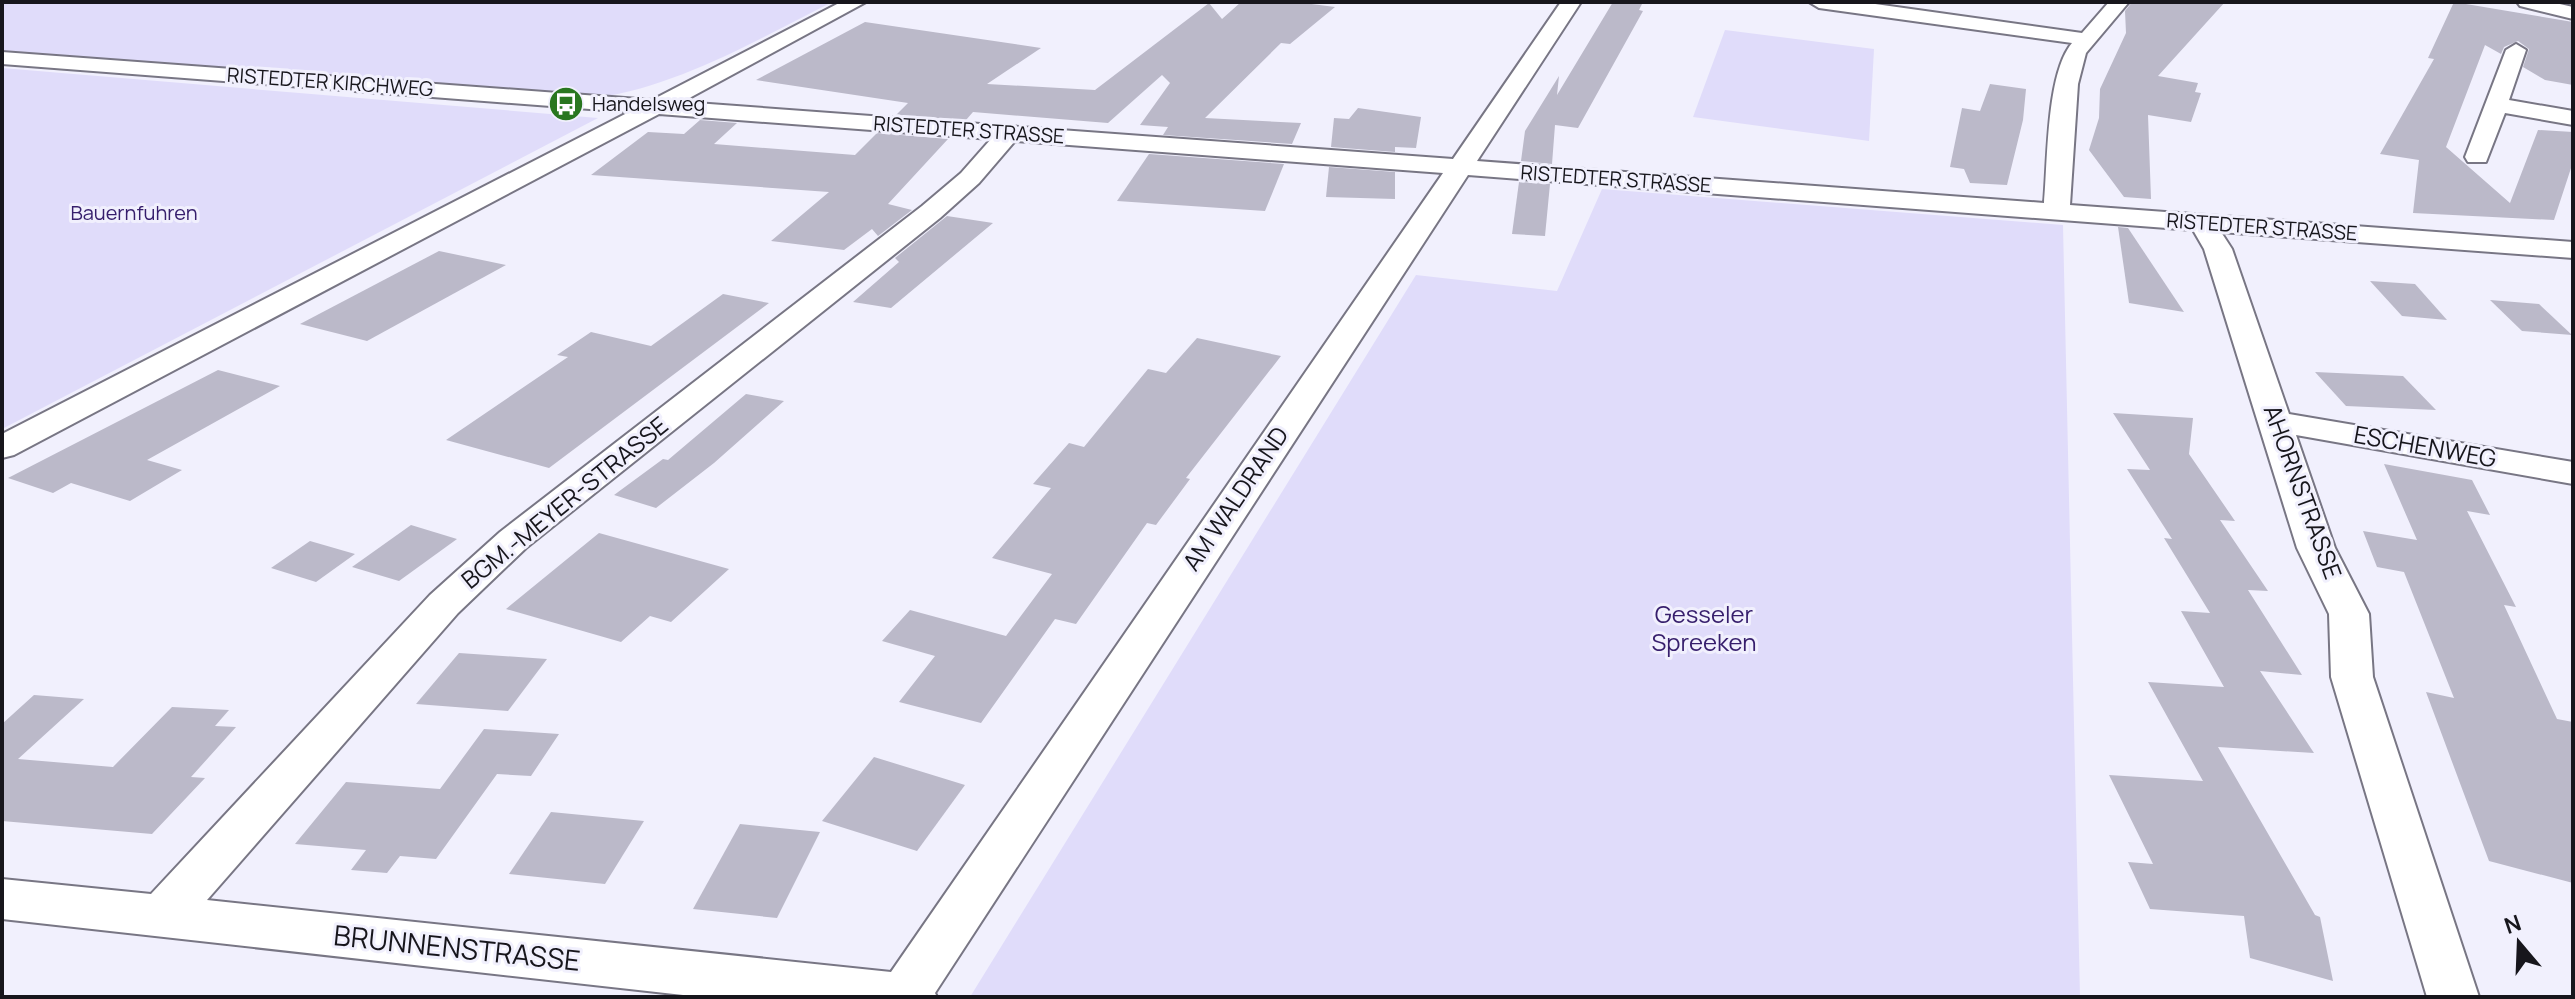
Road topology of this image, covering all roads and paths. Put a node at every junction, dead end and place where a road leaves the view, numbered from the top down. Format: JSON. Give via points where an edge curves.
{"nodes":[{"id":1,"x":856,"y":2,"type":"edge"},
{"id":2,"x":1571,"y":2,"type":"edge"},
{"id":3,"x":1819,"y":2,"type":"edge"},
{"id":4,"x":2119,"y":2,"type":"edge"},
{"id":5,"x":2527,"y":2,"type":"edge"},
{"id":6,"x":2573,"y":13,"type":"edge"},
{"id":7,"x":2084,"y":39,"type":"junction"},
{"id":8,"x":2516,"y":50,"type":"dead end"},
{"id":9,"x":2,"y":58,"type":"edge"},
{"id":10,"x":658,"y":105,"type":"junction"},
{"id":11,"x":2498,"y":105,"type":"junction"},
{"id":12,"x":2573,"y":118,"type":"edge"},
{"id":13,"x":1009,"y":133,"type":"junction"},
{"id":14,"x":2477,"y":157,"type":"dead end"},
{"id":15,"x":1459,"y":167,"type":"junction"},
{"id":16,"x":2056,"y":211,"type":"junction"},
{"id":17,"x":2202,"y":222,"type":"junction"},
{"id":18,"x":2573,"y":250,"type":"edge"},
{"id":19,"x":2276,"y":422,"type":"junction"},
{"id":20,"x":2,"y":448,"type":"edge"},
{"id":21,"x":2573,"y":473,"type":"edge"},
{"id":22,"x":2,"y":899,"type":"edge"},
{"id":23,"x":162,"y":916,"type":"junction"},
{"id":24,"x":904,"y":997,"type":"edge"},
{"id":25,"x":911,"y":997,"type":"edge"},
{"id":26,"x":2453,"y":997,"type":"edge"}],
"edges":[{"from":1,"to":10,"type":"street"},
{"from":2,"to":15,"type":"street","name":"AM WALDRAND"},
{"from":3,"to":7,"type":"street"},
{"from":4,"to":7,"type":"street"},
{"from":5,"to":6,"type":"street"},
{"from":7,"to":16,"type":"street","via":[[2067,84]]},
{"from":8,"to":11,"type":"street"},
{"from":9,"to":10,"type":"street","name":"RISTEDTER KIRCHWEG"},
{"from":10,"to":13,"type":"street","name":"RISTEDTER STRASSE"},
{"from":10,"to":20,"type":"street"},
{"from":11,"to":12,"type":"street"},
{"from":11,"to":14,"type":"street"},
{"from":13,"to":15,"type":"street","name":"RISTEDTER STRASSE"},
{"from":13,"to":23,"type":"street","name":"BGM.-MEYER-STRASSE","via":[[931,212],[513,540],[444,604]]},
{"from":15,"to":16,"type":"street","name":"RISTEDTER STRASSE"},
{"from":15,"to":24,"type":"street","name":"AM WALDRAND"},
{"from":16,"to":17,"type":"street","name":"RISTEDTER STRASSE"},
{"from":17,"to":18,"type":"street","name":"RISTEDTER STRASSE"},
{"from":17,"to":19,"type":"street","name":"AHORNSTRASSE","via":[[2218,249]]},
{"from":19,"to":21,"type":"street","name":"ESCHENWEG"},
{"from":19,"to":26,"type":"street","name":"AHORNSTRASSE","via":[[2316,548],[2349,614],[2352,677]]},
{"from":22,"to":23,"type":"street","name":"BRUNNENSTRASSE"},
{"from":23,"to":24,"type":"street","name":"BRUNNENSTRASSE"},
{"from":24,"to":25,"type":"street","name":"BRUNNENSTRASSE"}]}
